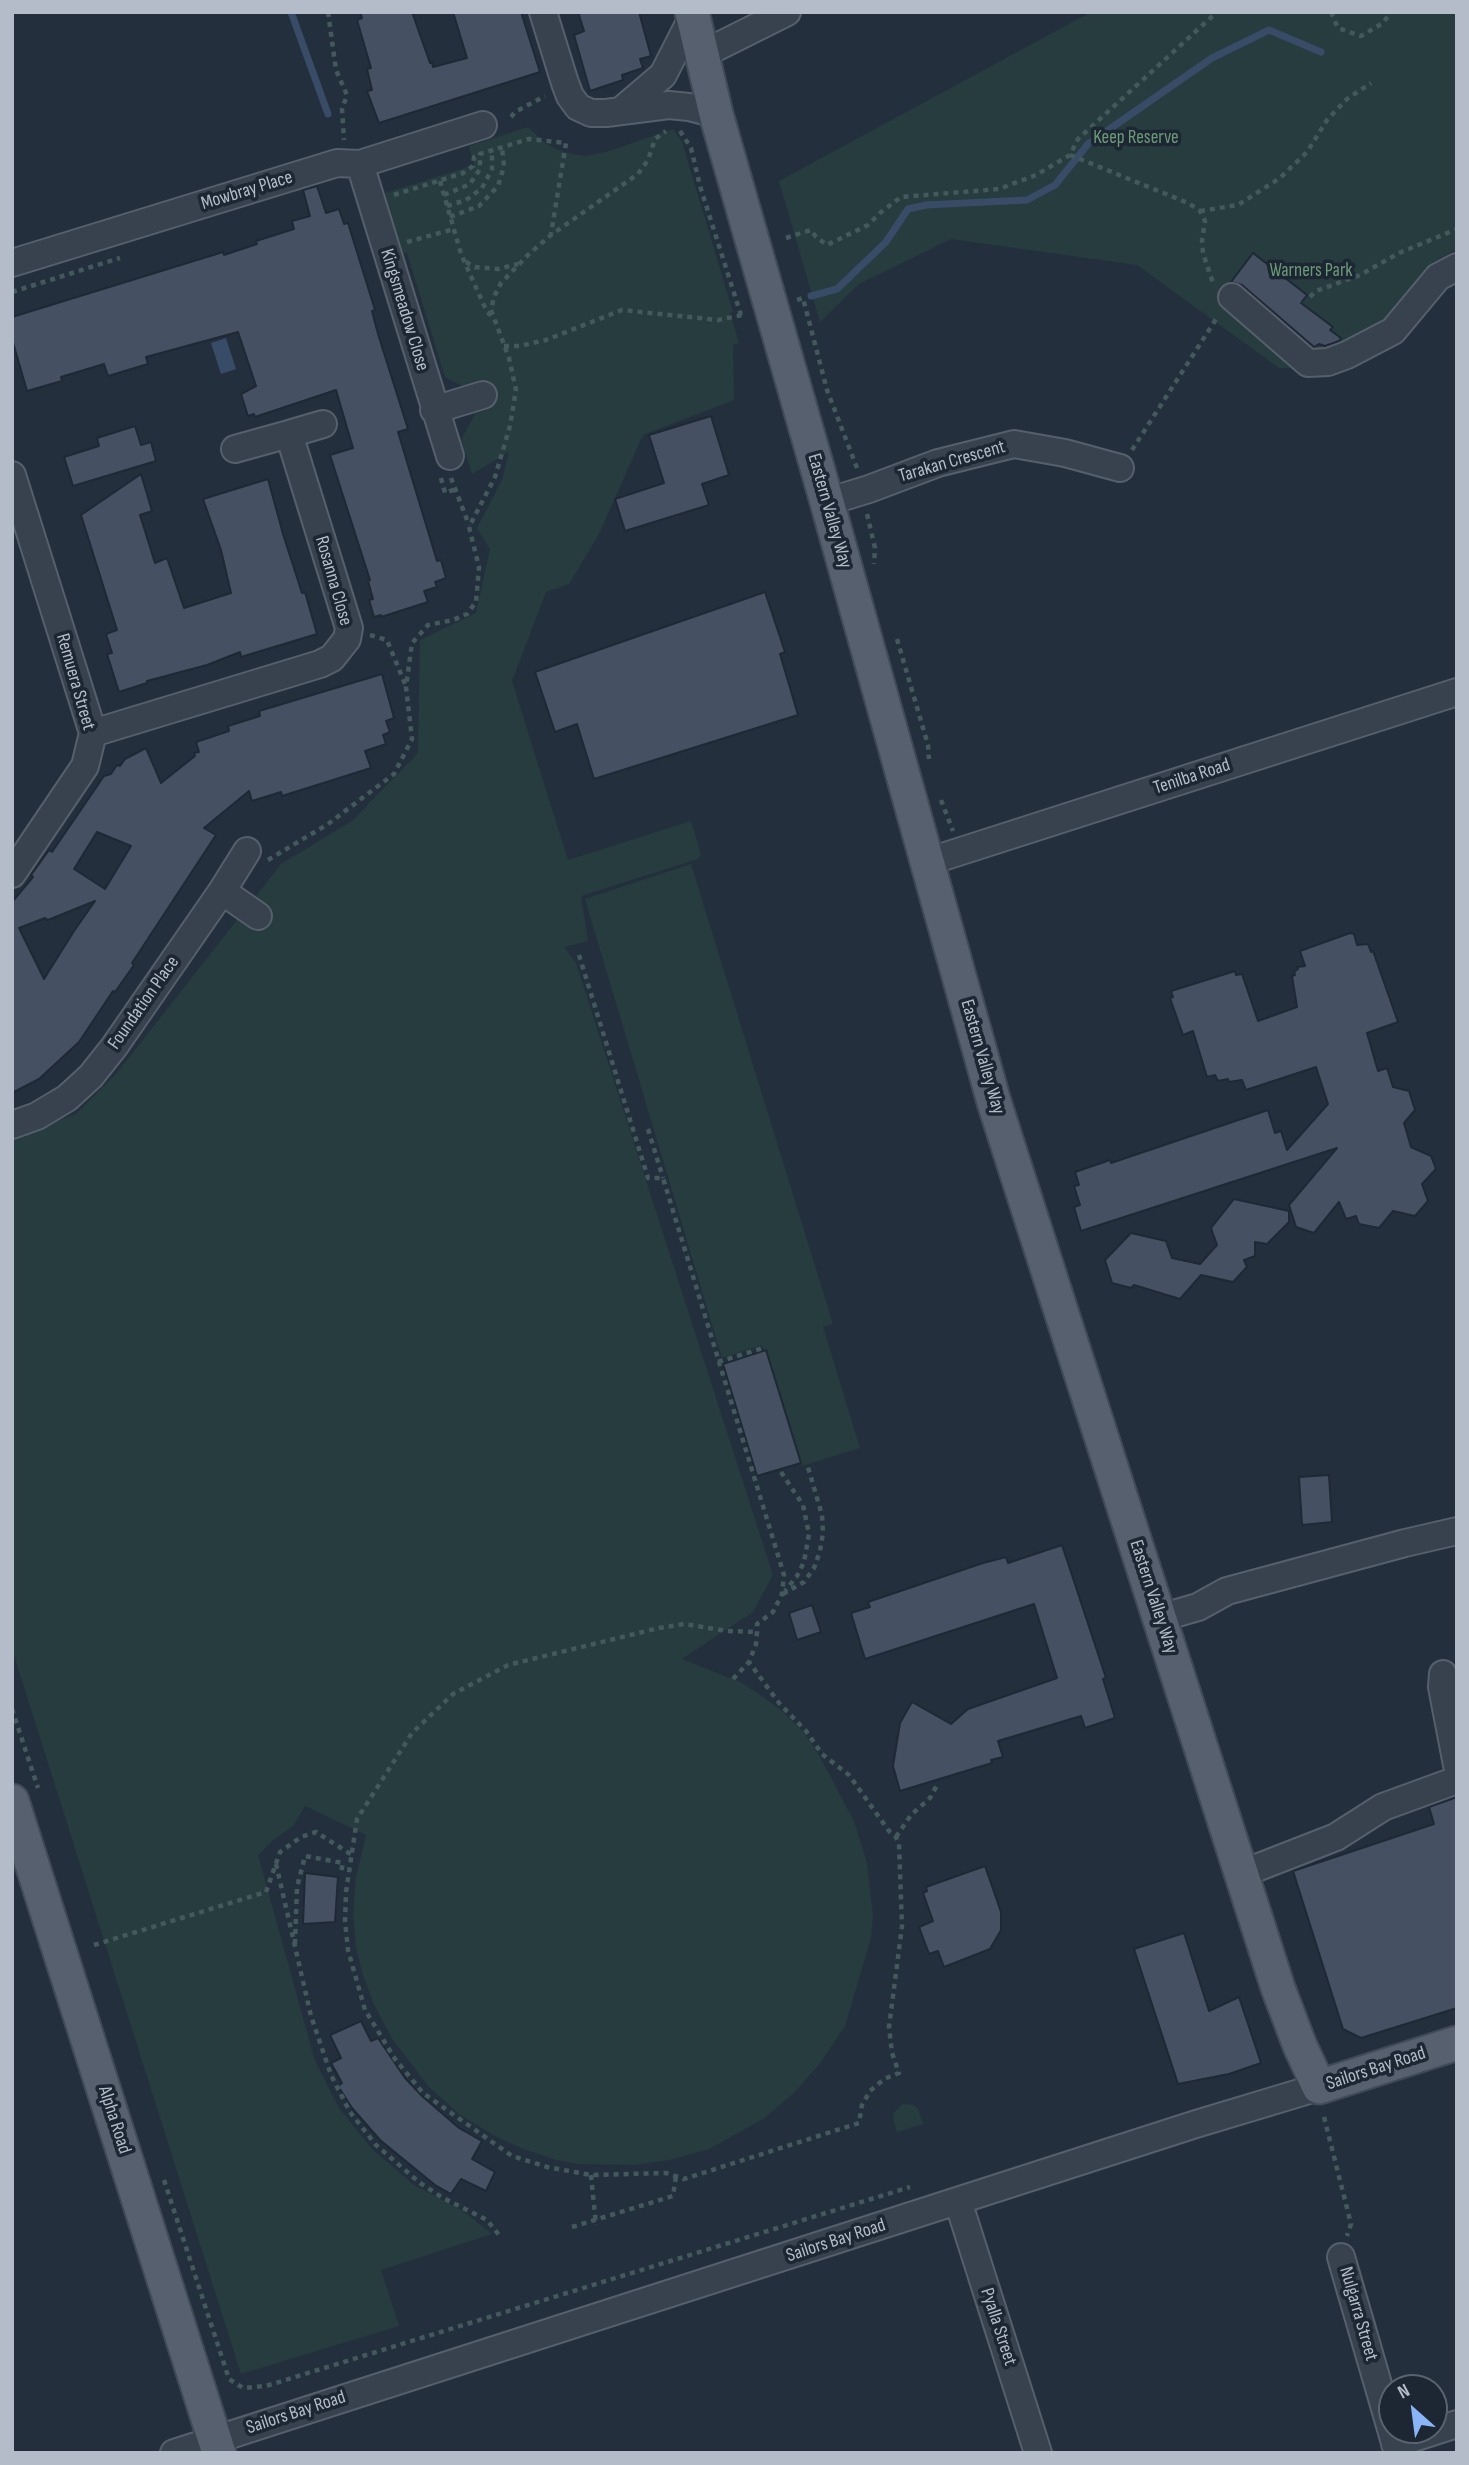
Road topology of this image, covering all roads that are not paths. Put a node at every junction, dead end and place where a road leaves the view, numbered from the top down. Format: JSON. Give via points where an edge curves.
{"nodes":[{"id":1,"x":543,"y":12,"type":"edge"},
{"id":2,"x":787,"y":12,"type":"edge"},
{"id":3,"x":692,"y":15,"type":"edge"},
{"id":4,"x":701,"y":55,"type":"junction"},
{"id":5,"x":623,"y":110,"type":"junction"},
{"id":6,"x":716,"y":114,"type":"junction"},
{"id":7,"x":483,"y":125,"type":"dead end"},
{"id":8,"x":360,"y":164,"type":"junction"},
{"id":9,"x":12,"y":263,"type":"edge"},
{"id":10,"x":1457,"y":267,"type":"edge"},
{"id":11,"x":1232,"y":297,"type":"road end"},
{"id":12,"x":483,"y":395,"type":"dead end"},
{"id":13,"x":434,"y":410,"type":"junction"},
{"id":14,"x":323,"y":424,"type":"dead end"},
{"id":15,"x":289,"y":434,"type":"junction"},
{"id":16,"x":235,"y":449,"type":"dead end"},
{"id":17,"x":443,"y":461,"type":"road end"},
{"id":18,"x":1120,"y":468,"type":"road end"},
{"id":19,"x":12,"y":475,"type":"edge"},
{"id":20,"x":827,"y":502,"type":"junction"},
{"id":21,"x":1457,"y":692,"type":"edge"},
{"id":22,"x":93,"y":733,"type":"junction"},
{"id":23,"x":252,"y":858,"type":"road end"},
{"id":24,"x":927,"y":862,"type":"junction"},
{"id":25,"x":12,"y":874,"type":"edge"},
{"id":26,"x":222,"y":891,"type":"junction"},
{"id":27,"x":258,"y":916,"type":"dead end"},
{"id":28,"x":12,"y":1125,"type":"edge"},
{"id":29,"x":1457,"y":1531,"type":"edge"},
{"id":30,"x":1160,"y":1618,"type":"junction"},
{"id":31,"x":1443,"y":1674,"type":"dead end"},
{"id":32,"x":1457,"y":1765,"type":"edge"},
{"id":33,"x":1457,"y":1780,"type":"edge"},
{"id":34,"x":12,"y":1801,"type":"edge"},
{"id":35,"x":1241,"y":1874,"type":"junction"},
{"id":36,"x":1457,"y":2043,"type":"edge"},
{"id":37,"x":1322,"y":2102,"type":"junction"},
{"id":38,"x":958,"y":2201,"type":"junction"},
{"id":39,"x":1341,"y":2257,"type":"road end"},
{"id":40,"x":1457,"y":2424,"type":"edge"},
{"id":41,"x":217,"y":2446,"type":"edge"},
{"id":42,"x":1396,"y":2448,"type":"edge"},
{"id":43,"x":174,"y":2453,"type":"edge"},
{"id":44,"x":1038,"y":2453,"type":"edge"}],
"edges":[{"from":1,"to":5,"type":"street","via":[[565,83],[578,107],[591,113]]},
{"from":2,"to":4,"type":"street"},
{"from":3,"to":4,"type":"main road","name":"Eastern Valley Way"},
{"from":3,"to":5,"type":"street","via":[[663,75]]},
{"from":4,"to":6,"type":"main road","name":"Eastern Valley Way"},
{"from":5,"to":6,"type":"street","via":[[669,105]]},
{"from":6,"to":20,"type":"main road","name":"Eastern Valley Way"},
{"from":7,"to":8,"type":"street","name":"Mowbray Place"},
{"from":8,"to":9,"type":"street","name":"Mowbray Place","via":[[337,163]]},
{"from":8,"to":13,"type":"street","name":"Kingsmeadow Close"},
{"from":10,"to":11,"type":"street","via":[[1438,277],[1393,331],[1328,362],[1308,363]]},
{"from":12,"to":13,"type":"street"},
{"from":13,"to":17,"type":"street","name":"Kingsmeadow Close"},
{"from":14,"to":15,"type":"street"},
{"from":15,"to":16,"type":"street"},
{"from":15,"to":22,"type":"street","name":"Rosanna Close","via":[[349,628],[347,639],[332,658],[320,664]]},
{"from":18,"to":20,"type":"street","name":"Tarakan Crescent","via":[[1014,444],[938,463]]},
{"from":19,"to":22,"type":"street","name":"Remuera Street"},
{"from":20,"to":24,"type":"main road","name":"Eastern Valley Way"},
{"from":21,"to":24,"type":"street","name":"Tenilba Road"},
{"from":22,"to":25,"type":"street","name":"Remuera Street","via":[[85,766]]},
{"from":23,"to":26,"type":"street","name":"Foundation Place"},
{"from":24,"to":30,"type":"main road","name":"Eastern Valley Way","via":[[997,1113]]},
{"from":26,"to":27,"type":"street"},
{"from":26,"to":28,"type":"street","name":"Foundation Place","via":[[91,1076],[67,1098]]},
{"from":29,"to":30,"type":"street","via":[[1227,1591],[1198,1607]]},
{"from":30,"to":35,"type":"main road","name":"Eastern Valley Way"},
{"from":31,"to":32,"type":"street"},
{"from":33,"to":35,"type":"street","via":[[1383,1807],[1336,1837]]},
{"from":34,"to":41,"type":"main road","name":"Alpha Road"},
{"from":35,"to":37,"type":"main road","name":"Eastern Valley Way"},
{"from":36,"to":37,"type":"main road","name":"Sailors Bay Road"},
{"from":37,"to":38,"type":"street","name":"Sailors Bay Road"},
{"from":38,"to":41,"type":"street","name":"Sailors Bay Road"},
{"from":38,"to":44,"type":"street","name":"Pyalla Street"},
{"from":39,"to":42,"type":"street","name":"Nulgarra Street"},
{"from":40,"to":42,"type":"street"},
{"from":41,"to":43,"type":"street","name":"Sailors Bay Road"}]}
